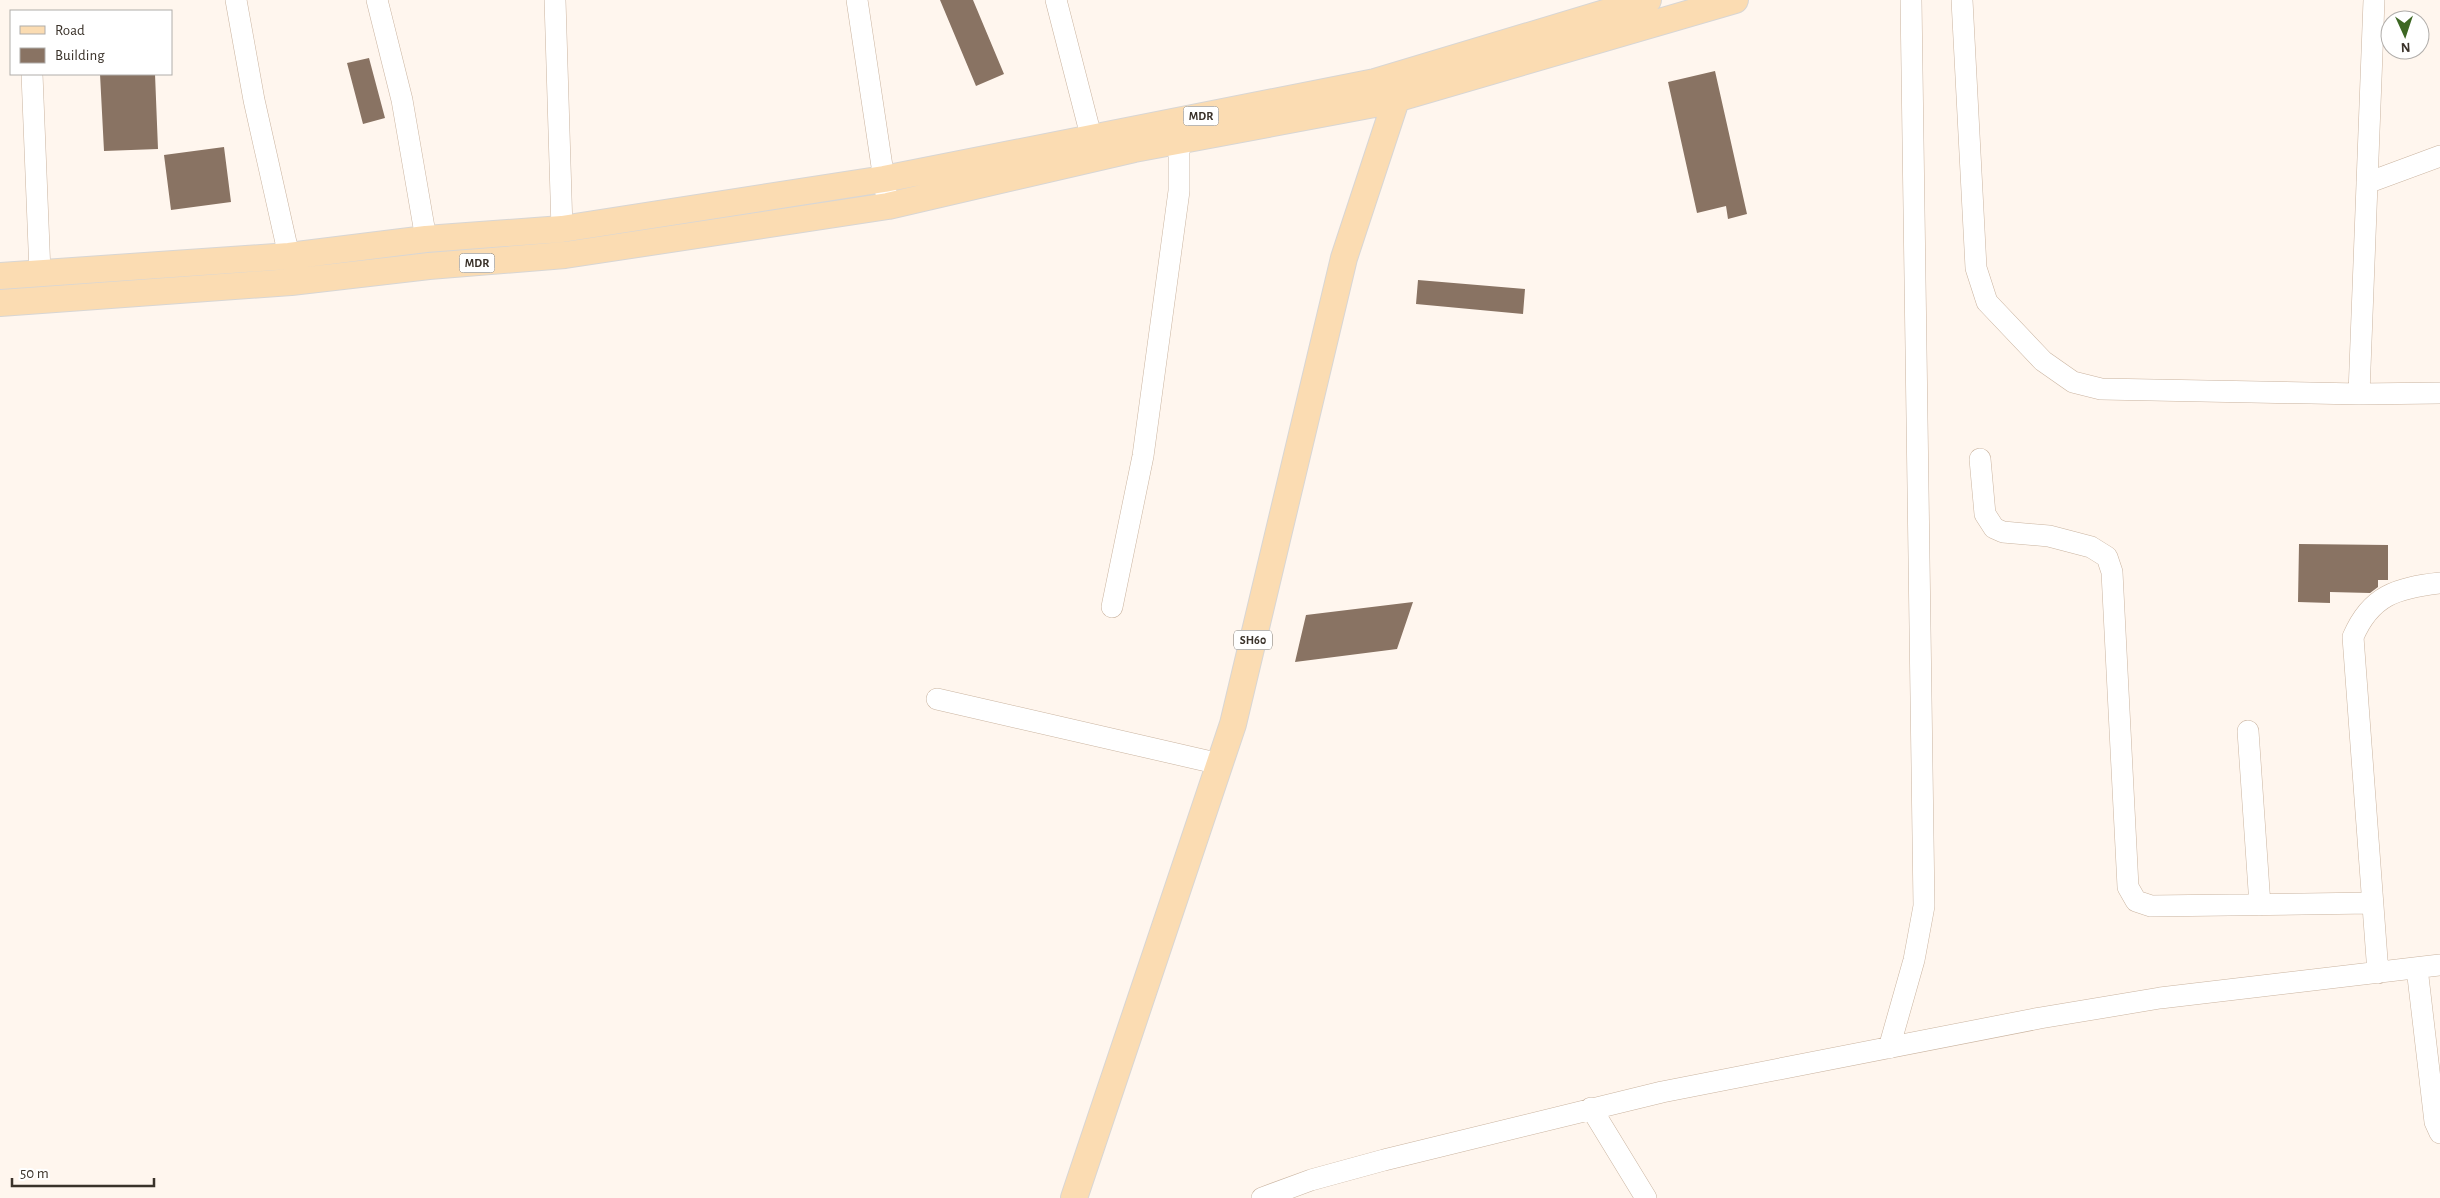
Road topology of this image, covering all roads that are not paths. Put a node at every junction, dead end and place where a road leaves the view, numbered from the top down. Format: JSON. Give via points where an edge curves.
{"nodes":[{"id":1,"x":236,"y":0,"type":"edge"},
{"id":2,"x":377,"y":0,"type":"edge"},
{"id":3,"x":555,"y":0,"type":"edge"},
{"id":4,"x":857,"y":0,"type":"edge"},
{"id":5,"x":1056,"y":0,"type":"edge"},
{"id":6,"x":1648,"y":0,"type":"edge"},
{"id":7,"x":1735,"y":0,"type":"edge"},
{"id":8,"x":1911,"y":0,"type":"edge"},
{"id":9,"x":1962,"y":0,"type":"edge"},
{"id":10,"x":2374,"y":0,"type":"edge"},
{"id":11,"x":32,"y":75,"type":"edge"},
{"id":12,"x":1401,"y":86,"type":"junction"},
{"id":13,"x":1091,"y":136,"type":"junction"},
{"id":14,"x":1179,"y":142,"type":"junction"},
{"id":15,"x":2440,"y":156,"type":"edge"},
{"id":16,"x":1000,"y":168,"type":"junction"},
{"id":17,"x":884,"y":179,"type":"junction"},
{"id":18,"x":2367,"y":183,"type":"junction"},
{"id":19,"x":888,"y":206,"type":"junction"},
{"id":20,"x":562,"y":228,"type":"junction"},
{"id":21,"x":426,"y":240,"type":"junction"},
{"id":22,"x":288,"y":256,"type":"junction"},
{"id":23,"x":40,"y":273,"type":"junction"},
{"id":24,"x":0,"y":276,"type":"edge"},
{"id":25,"x":0,"y":303,"type":"edge"},
{"id":26,"x":2440,"y":393,"type":"edge"},
{"id":27,"x":2359,"y":394,"type":"junction"},
{"id":28,"x":1980,"y":459,"type":"dead end"},
{"id":29,"x":2440,"y":583,"type":"edge"},
{"id":30,"x":1112,"y":607,"type":"dead end"},
{"id":31,"x":937,"y":699,"type":"dead end"},
{"id":32,"x":2248,"y":731,"type":"dead end"},
{"id":33,"x":1220,"y":764,"type":"junction"},
{"id":34,"x":2372,"y":903,"type":"junction"},
{"id":35,"x":2260,"y":905,"type":"junction"},
{"id":36,"x":2440,"y":965,"type":"edge"},
{"id":37,"x":2417,"y":968,"type":"junction"},
{"id":38,"x":2378,"y":973,"type":"junction"},
{"id":39,"x":1889,"y":1048,"type":"junction"},
{"id":40,"x":2435,"y":1075,"type":"edge"},
{"id":41,"x":1592,"y":1108,"type":"junction"},
{"id":42,"x":2440,"y":1133,"type":"edge"},
{"id":43,"x":1074,"y":1198,"type":"edge"},
{"id":44,"x":1262,"y":1198,"type":"edge"},
{"id":45,"x":1646,"y":1198,"type":"edge"}],
"edges":[{"from":1,"to":22,"type":"street"},
{"from":2,"to":21,"type":"street","via":[[402,100]]},
{"from":3,"to":20,"type":"street"},
{"from":4,"to":17,"type":"street"},
{"from":5,"to":13,"type":"street"},
{"from":6,"to":12,"type":"main road","number":"MDR"},
{"from":7,"to":12,"type":"main road","number":"MDR"},
{"from":8,"to":39,"type":"street","via":[[1924,906],[1914,960]]},
{"from":9,"to":27,"type":"street","via":[[1976,268],[1987,302],[2043,361],[2072,382],[2101,389]]},
{"from":10,"to":18,"type":"street"},
{"from":11,"to":23,"type":"street"},
{"from":12,"to":13,"type":"main road","number":"MDR"},
{"from":12,"to":14,"type":"main road","number":"MDR","via":[[1385,102]]},
{"from":12,"to":33,"type":"main road","number":"SH60","via":[[1344,258],[1233,724]]},
{"from":13,"to":16,"type":"main road","number":"MDR"},
{"from":14,"to":16,"type":"main road","number":"MDR"},
{"from":14,"to":30,"type":"street","via":[[1179,192],[1143,456]]},
{"from":15,"to":18,"type":"street"},
{"from":16,"to":17,"type":"main road","number":"MDR","via":[[947,165]]},
{"from":16,"to":19,"type":"main road","number":"MDR","via":[[950,193]]},
{"from":17,"to":19,"type":"street"},
{"from":17,"to":20,"type":"main road","number":"MDR"},
{"from":18,"to":27,"type":"street"},
{"from":19,"to":25,"type":"main road","number":"MDR","via":[[565,255],[291,282]]},
{"from":20,"to":21,"type":"main road","number":"MDR"},
{"from":21,"to":22,"type":"main road","number":"MDR"},
{"from":22,"to":23,"type":"main road","number":"MDR"},
{"from":23,"to":24,"type":"main road","number":"MDR"},
{"from":26,"to":27,"type":"street"},
{"from":28,"to":35,"type":"street","via":[[1985,514],[1994,528],[2003,532],[2049,536],[2091,547],[2107,557],[2112,572],[2128,887],[2136,900],[2151,906]]},
{"from":29,"to":34,"type":"street","via":[[2407,586],[2376,602],[2361,618],[2353,637]]},
{"from":31,"to":33,"type":"street"},
{"from":32,"to":35,"type":"street"},
{"from":33,"to":43,"type":"main road","number":"SH60"},
{"from":34,"to":35,"type":"street"},
{"from":34,"to":38,"type":"street"},
{"from":36,"to":37,"type":"street"},
{"from":37,"to":38,"type":"street"},
{"from":37,"to":40,"type":"street"},
{"from":38,"to":39,"type":"street","via":[[2160,998]]},
{"from":39,"to":41,"type":"street"},
{"from":40,"to":42,"type":"street","via":[[2435,1122]]},
{"from":41,"to":44,"type":"street","via":[[1384,1160],[1311,1180]]},
{"from":41,"to":45,"type":"street"}]}
